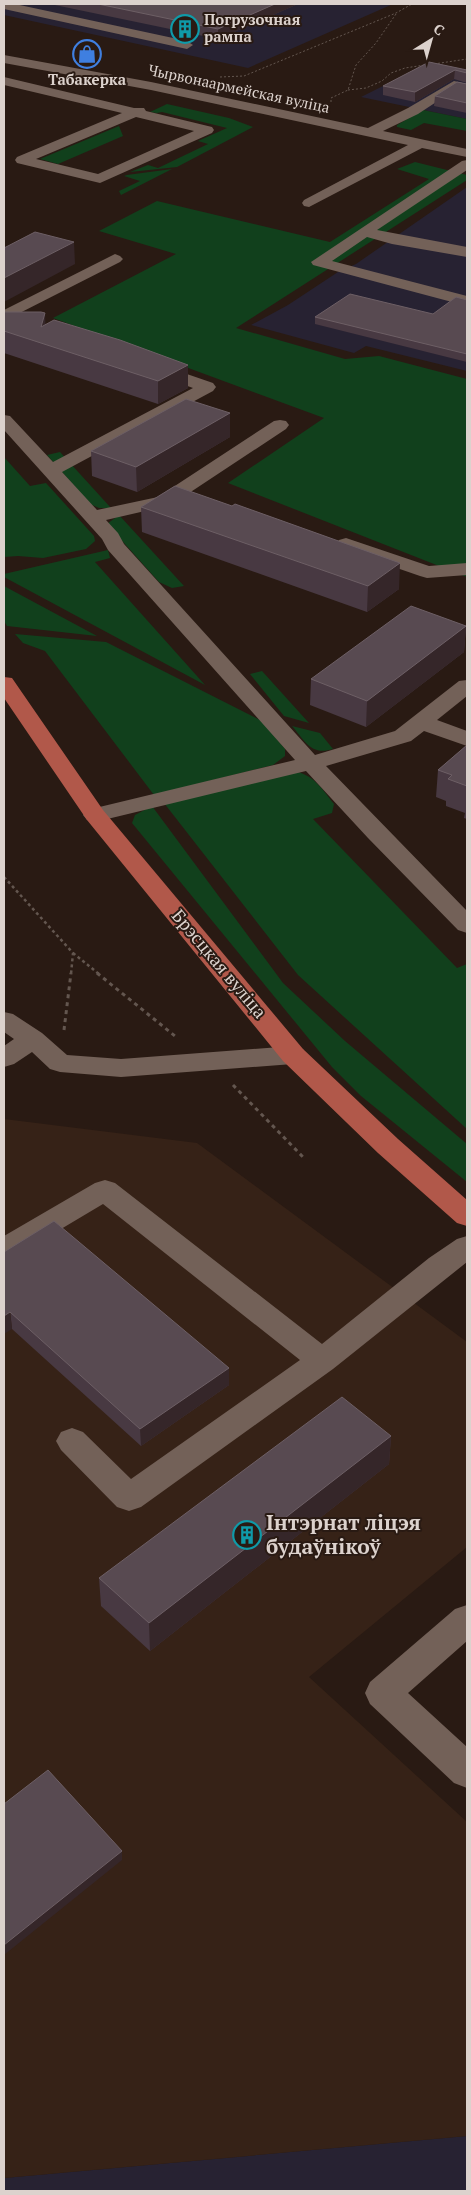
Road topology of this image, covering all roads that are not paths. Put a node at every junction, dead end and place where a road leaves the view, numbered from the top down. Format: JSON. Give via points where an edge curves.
{"nodes":[{"id":1,"x":4,"y":5,"type":"edge"},
{"id":2,"x":187,"y":44,"type":"dead end"},
{"id":3,"x":4,"y":59,"type":"edge"},
{"id":4,"x":4,"y":81,"type":"edge"},
{"id":5,"x":467,"y":88,"type":"edge"},
{"id":6,"x":4,"y":92,"type":"edge"},
{"id":7,"x":182,"y":93,"type":"junction"},
{"id":8,"x":136,"y":112,"type":"junction"},
{"id":9,"x":116,"y":120,"type":"junction"},
{"id":10,"x":368,"y":133,"type":"junction"},
{"id":11,"x":419,"y":144,"type":"junction"},
{"id":12,"x":465,"y":154,"type":"edge"},
{"id":13,"x":309,"y":203,"type":"dead end"},
{"id":14,"x":365,"y":232,"type":"junction"},
{"id":15,"x":467,"y":252,"type":"edge"},
{"id":16,"x":115,"y":259,"type":"dead end"},
{"id":17,"x":467,"y":301,"type":"edge"},
{"id":18,"x":6,"y":316,"type":"edge"},
{"id":19,"x":27,"y":322,"type":"edge"},
{"id":20,"x":135,"y":361,"type":"edge"},
{"id":21,"x":4,"y":420,"type":"edge"},
{"id":22,"x":280,"y":425,"type":"dead end"},
{"id":23,"x":51,"y":471,"type":"junction"},
{"id":24,"x":182,"y":489,"type":"junction"},
{"id":25,"x":201,"y":495,"type":"edge"},
{"id":26,"x":92,"y":518,"type":"junction"},
{"id":27,"x":333,"y":540,"type":"edge"},
{"id":28,"x":467,"y":569,"type":"edge"},
{"id":29,"x":4,"y":683,"type":"edge"},
{"id":30,"x":467,"y":686,"type":"edge"},
{"id":31,"x":421,"y":722,"type":"junction"},
{"id":32,"x":467,"y":739,"type":"edge"},
{"id":33,"x":312,"y":763,"type":"junction"},
{"id":34,"x":95,"y":815,"type":"junction"},
{"id":35,"x":467,"y":925,"type":"edge"},
{"id":36,"x":4,"y":1020,"type":"edge"},
{"id":37,"x":33,"y":1039,"type":"junction"},
{"id":38,"x":294,"y":1055,"type":"junction"},
{"id":39,"x":4,"y":1058,"type":"edge"},
{"id":40,"x":467,"y":1216,"type":"edge"},
{"id":41,"x":467,"y":1247,"type":"edge"},
{"id":42,"x":4,"y":1249,"type":"edge"},
{"id":43,"x":322,"y":1361,"type":"junction"},
{"id":44,"x":72,"y":1440,"type":"dead end"},
{"id":45,"x":467,"y":1620,"type":"edge"},
{"id":46,"x":467,"y":1771,"type":"edge"}],
"edges":[{"from":1,"to":2,"type":"street"},
{"from":3,"to":7,"type":"street","name":"Чырвонаармейская вуліца"},
{"from":4,"to":8,"type":"street"},
{"from":5,"to":10,"type":"street","via":[[454,86]]},
{"from":6,"to":9,"type":"street"},
{"from":7,"to":8,"type":"street"},
{"from":7,"to":10,"type":"street","name":"Чырвонаармейская вуліца"},
{"from":8,"to":9,"type":"street"},
{"from":8,"to":9,"type":"street","via":[[207,130],[100,179],[22,160]]},
{"from":10,"to":11,"type":"street","name":"Чырвонаармейская вуліца"},
{"from":11,"to":12,"type":"street","name":"Чырвонаармейская вуліца"},
{"from":11,"to":13,"type":"street"},
{"from":12,"to":14,"type":"street"},
{"from":14,"to":15,"type":"street"},
{"from":14,"to":17,"type":"street","via":[[319,262]]},
{"from":16,"to":18,"type":"street"},
{"from":18,"to":19,"type":"street"},
{"from":20,"to":23,"type":"street","via":[[207,387]]},
{"from":21,"to":23,"type":"street"},
{"from":22,"to":24,"type":"street"},
{"from":23,"to":26,"type":"street"},
{"from":24,"to":25,"type":"street"},
{"from":24,"to":26,"type":"street","via":[[164,501]]},
{"from":26,"to":33,"type":"street"},
{"from":27,"to":28,"type":"street","via":[[427,572]]},
{"from":29,"to":34,"type":"main road","name":"Брэсцкая вуліца"},
{"from":30,"to":31,"type":"street"},
{"from":31,"to":32,"type":"street"},
{"from":31,"to":33,"type":"street","via":[[403,736]]},
{"from":33,"to":34,"type":"street"},
{"from":33,"to":35,"type":"street"},
{"from":34,"to":38,"type":"main road","name":"Брэсцкая вуліца"},
{"from":36,"to":37,"type":"street"},
{"from":37,"to":38,"type":"street","via":[[60,1063],[122,1068]]},
{"from":37,"to":39,"type":"street"},
{"from":38,"to":40,"type":"main road","name":"Брэсцкая вуліца","via":[[388,1146]]},
{"from":41,"to":43,"type":"street"},
{"from":42,"to":43,"type":"street","via":[[105,1190]]},
{"from":43,"to":44,"type":"street","via":[[129,1498]]},
{"from":45,"to":46,"type":"street","via":[[383,1693]]}]}
